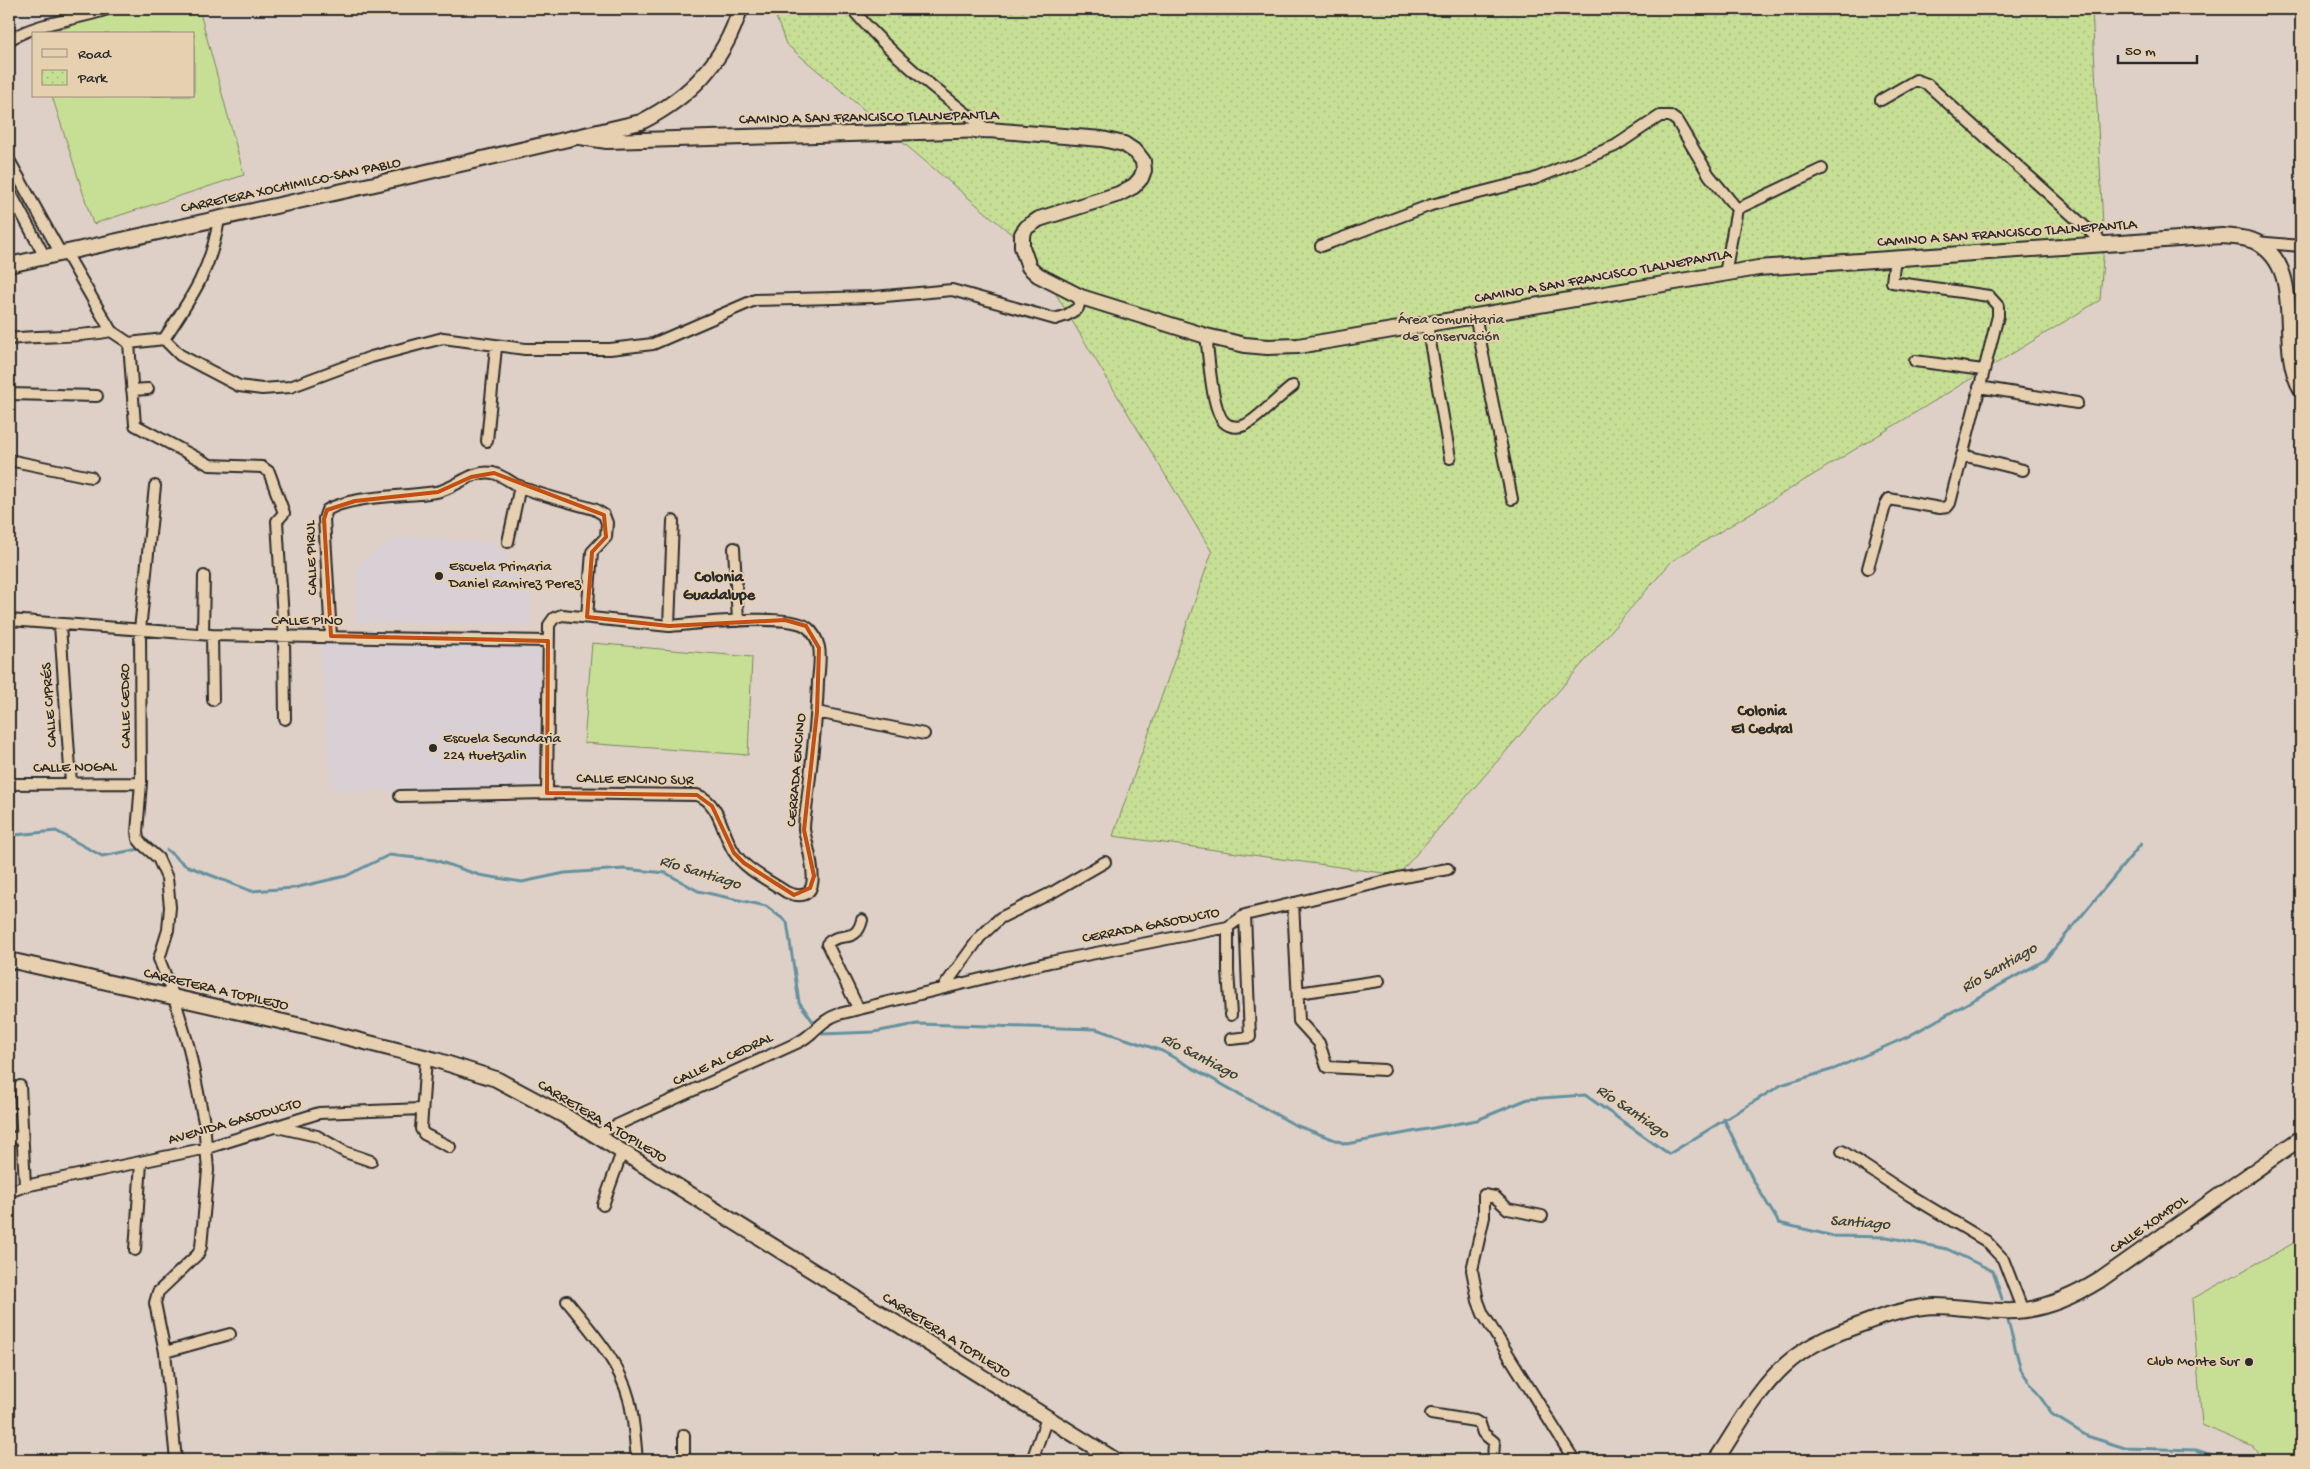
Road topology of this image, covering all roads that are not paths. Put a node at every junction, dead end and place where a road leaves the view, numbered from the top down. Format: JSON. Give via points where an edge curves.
{"nodes":[{"id":1,"x":108,"y":9,"type":"edge"},
{"id":2,"x":740,"y":9,"type":"edge"},
{"id":3,"x":852,"y":9,"type":"edge"},
{"id":4,"x":9,"y":40,"type":"edge"},
{"id":5,"x":1881,"y":100,"type":"dead end"},
{"id":6,"x":988,"y":130,"type":"junction"},
{"id":7,"x":580,"y":137,"type":"junction"},
{"id":8,"x":9,"y":160,"type":"edge"},
{"id":9,"x":1822,"y":169,"type":"dead end"},
{"id":10,"x":9,"y":190,"type":"edge"},
{"id":11,"x":20,"y":209,"type":"junction"},
{"id":12,"x":1737,"y":209,"type":"junction"},
{"id":13,"x":9,"y":210,"type":"edge"},
{"id":14,"x":219,"y":218,"type":"junction"},
{"id":15,"x":2255,"y":242,"type":"junction"},
{"id":16,"x":2104,"y":244,"type":"junction"},
{"id":17,"x":1321,"y":246,"type":"dead end"},
{"id":18,"x":2301,"y":246,"type":"edge"},
{"id":19,"x":64,"y":254,"type":"junction"},
{"id":20,"x":45,"y":257,"type":"junction"},
{"id":21,"x":1896,"y":258,"type":"junction"},
{"id":22,"x":9,"y":265,"type":"edge"},
{"id":23,"x":1725,"y":274,"type":"junction"},
{"id":24,"x":1080,"y":297,"type":"junction"},
{"id":25,"x":1475,"y":315,"type":"junction"},
{"id":26,"x":1427,"y":324,"type":"junction"},
{"id":27,"x":111,"y":331,"type":"junction"},
{"id":28,"x":1206,"y":336,"type":"junction"},
{"id":29,"x":9,"y":339,"type":"edge"},
{"id":30,"x":164,"y":339,"type":"junction"},
{"id":31,"x":129,"y":343,"type":"junction"},
{"id":32,"x":496,"y":347,"type":"junction"},
{"id":33,"x":1916,"y":361,"type":"dead end"},
{"id":34,"x":1983,"y":370,"type":"junction"},
{"id":35,"x":1293,"y":386,"type":"dead end"},
{"id":36,"x":1979,"y":387,"type":"junction"},
{"id":37,"x":148,"y":389,"type":"dead end"},
{"id":38,"x":2301,"y":389,"type":"edge"},
{"id":39,"x":132,"y":390,"type":"junction"},
{"id":40,"x":9,"y":394,"type":"edge"},
{"id":41,"x":97,"y":396,"type":"dead end"},
{"id":42,"x":2077,"y":403,"type":"dead end"},
{"id":43,"x":487,"y":441,"type":"dead end"},
{"id":44,"x":1962,"y":455,"type":"junction"},
{"id":45,"x":1450,"y":458,"type":"dead end"},
{"id":46,"x":9,"y":460,"type":"edge"},
{"id":47,"x":2022,"y":470,"type":"dead end"},
{"id":48,"x":91,"y":477,"type":"dead end"},
{"id":49,"x":155,"y":486,"type":"dead end"},
{"id":50,"x":520,"y":486,"type":"junction"},
{"id":51,"x":1512,"y":499,"type":"dead end"},
{"id":52,"x":673,"y":521,"type":"dead end"},
{"id":53,"x":508,"y":542,"type":"dead end"},
{"id":54,"x":734,"y":548,"type":"dead end"},
{"id":55,"x":1868,"y":568,"type":"dead end"},
{"id":56,"x":204,"y":576,"type":"dead end"},
{"id":57,"x":587,"y":617,"type":"junction"},
{"id":58,"x":9,"y":620,"type":"edge"},
{"id":59,"x":738,"y":621,"type":"junction"},
{"id":60,"x":60,"y":625,"type":"junction"},
{"id":61,"x":669,"y":626,"type":"junction"},
{"id":62,"x":140,"y":630,"type":"junction"},
{"id":63,"x":207,"y":635,"type":"junction"},
{"id":64,"x":284,"y":636,"type":"junction"},
{"id":65,"x":331,"y":636,"type":"junction"},
{"id":66,"x":548,"y":641,"type":"junction"},
{"id":67,"x":213,"y":700,"type":"dead end"},
{"id":68,"x":818,"y":712,"type":"junction"},
{"id":69,"x":285,"y":720,"type":"dead end"},
{"id":70,"x":924,"y":734,"type":"dead end"},
{"id":71,"x":70,"y":782,"type":"junction"},
{"id":72,"x":141,"y":783,"type":"junction"},
{"id":73,"x":9,"y":784,"type":"edge"},
{"id":74,"x":547,"y":793,"type":"junction"},
{"id":75,"x":400,"y":796,"type":"dead end"},
{"id":76,"x":1105,"y":862,"type":"dead end"},
{"id":77,"x":1448,"y":869,"type":"dead end"},
{"id":78,"x":794,"y":895,"type":"joint"},
{"id":79,"x":1293,"y":903,"type":"junction"},
{"id":80,"x":1245,"y":915,"type":"junction"},
{"id":81,"x":862,"y":920,"type":"dead end"},
{"id":82,"x":1228,"y":927,"type":"junction"},
{"id":83,"x":9,"y":960,"type":"edge"},
{"id":84,"x":1379,"y":980,"type":"dead end"},
{"id":85,"x":943,"y":988,"type":"junction"},
{"id":86,"x":1298,"y":993,"type":"junction"},
{"id":87,"x":174,"y":997,"type":"junction"},
{"id":88,"x":858,"y":1008,"type":"junction"},
{"id":89,"x":1231,"y":1015,"type":"dead end"},
{"id":90,"x":1231,"y":1039,"type":"dead end"},
{"id":91,"x":426,"y":1058,"type":"junction"},
{"id":92,"x":1384,"y":1070,"type":"dead end"},
{"id":93,"x":20,"y":1086,"type":"dead end"},
{"id":94,"x":422,"y":1109,"type":"junction"},
{"id":95,"x":277,"y":1126,"type":"junction"},
{"id":96,"x":596,"y":1135,"type":"junction"},
{"id":97,"x":21,"y":1137,"type":"junction"},
{"id":98,"x":9,"y":1138,"type":"edge"},
{"id":99,"x":2301,"y":1138,"type":"edge"},
{"id":100,"x":450,"y":1147,"type":"dead end"},
{"id":101,"x":207,"y":1148,"type":"junction"},
{"id":102,"x":1842,"y":1151,"type":"dead end"},
{"id":103,"x":622,"y":1152,"type":"junction"},
{"id":104,"x":371,"y":1161,"type":"dead end"},
{"id":105,"x":141,"y":1163,"type":"junction"},
{"id":106,"x":24,"y":1186,"type":"junction"},
{"id":107,"x":9,"y":1192,"type":"edge"},
{"id":108,"x":602,"y":1205,"type":"dead end"},
{"id":109,"x":1542,"y":1216,"type":"dead end"},
{"id":110,"x":135,"y":1250,"type":"dead end"},
{"id":111,"x":567,"y":1301,"type":"dead end"},
{"id":112,"x":2023,"y":1311,"type":"junction"},
{"id":113,"x":230,"y":1334,"type":"dead end"},
{"id":114,"x":165,"y":1352,"type":"junction"},
{"id":115,"x":1431,"y":1414,"type":"dead end"},
{"id":116,"x":1047,"y":1418,"type":"junction"},
{"id":117,"x":684,"y":1435,"type":"dead end"},
{"id":118,"x":176,"y":1460,"type":"edge"},
{"id":119,"x":637,"y":1460,"type":"edge"},
{"id":120,"x":684,"y":1460,"type":"edge"},
{"id":121,"x":1032,"y":1460,"type":"edge"},
{"id":122,"x":1115,"y":1460,"type":"edge"},
{"id":123,"x":1492,"y":1460,"type":"edge"},
{"id":124,"x":1574,"y":1460,"type":"edge"},
{"id":125,"x":1716,"y":1460,"type":"edge"}],
"edges":[{"from":1,"to":4,"type":"street","via":[[85,17],[42,24]]},
{"from":2,"to":7,"type":"street","name":"CARRETERA XOCHIMILCO-SAN PABLO","via":[[714,65],[663,111],[640,122]]},
{"from":3,"to":6,"type":"street","via":[[921,78]]},
{"from":5,"to":16,"type":"street","via":[[1916,80],[1927,84]]},
{"from":6,"to":7,"type":"street","name":"CAMINO A SAN FRANCISCO TLALNEPANTLA","via":[[607,141]]},
{"from":6,"to":24,"type":"street","name":"CAMINO A SAN FRANCISCO TLALNEPANTLA","via":[[1102,139],[1124,144],[1143,161],[1144,170],[1134,186],[1119,194],[1039,219],[1022,234],[1022,247],[1029,267]]},
{"from":7,"to":14,"type":"street","name":"CARRETERA XOCHIMILCO-SAN PABLO"},
{"from":8,"to":19,"type":"street"},
{"from":9,"to":12,"type":"street"},
{"from":10,"to":11,"type":"street"},
{"from":11,"to":13,"type":"street"},
{"from":11,"to":20,"type":"street"},
{"from":12,"to":17,"type":"street","via":[[1709,175],[1677,121],[1670,116],[1660,116],[1615,146],[1534,179],[1431,205]]},
{"from":12,"to":23,"type":"street"},
{"from":14,"to":19,"type":"street","name":"CARRETERA XOCHIMILCO-SAN PABLO"},
{"from":14,"to":30,"type":"street","via":[[214,247],[202,279]]},
{"from":15,"to":16,"type":"street","name":"CAMINO A SAN FRANCISCO TLALNEPANTLA","via":[[2222,236]]},
{"from":15,"to":18,"type":"street"},
{"from":15,"to":38,"type":"street","via":[[2273,257],[2287,285],[2289,348],[2294,377]]},
{"from":16,"to":21,"type":"street","name":"CAMINO A SAN FRANCISCO TLALNEPANTLA"},
{"from":19,"to":20,"type":"street","name":"CARRETERA XOCHIMILCO-SAN PABLO"},
{"from":19,"to":27,"type":"street"},
{"from":20,"to":22,"type":"street","name":"CARRETERA XOCHIMILCO-SAN PABLO"},
{"from":21,"to":23,"type":"street","name":"CAMINO A SAN FRANCISCO TLALNEPANTLA","via":[[1758,268]]},
{"from":21,"to":34,"type":"street","via":[[1892,282],[1990,296],[1995,300],[1998,316]]},
{"from":23,"to":25,"type":"street","name":"CAMINO A SAN FRANCISCO TLALNEPANTLA"},
{"from":24,"to":28,"type":"street","name":"CAMINO A SAN FRANCISCO TLALNEPANTLA"},
{"from":24,"to":32,"type":"street","via":[[1078,308],[1056,319],[952,290],[874,297],[755,300],[653,344],[610,349]]},
{"from":25,"to":26,"type":"street","name":"CAMINO A SAN FRANCISCO TLALNEPANTLA"},
{"from":25,"to":51,"type":"street"},
{"from":26,"to":28,"type":"street","name":"CAMINO A SAN FRANCISCO TLALNEPANTLA","via":[[1298,346],[1260,346]]},
{"from":26,"to":45,"type":"street"},
{"from":27,"to":29,"type":"street"},
{"from":27,"to":31,"type":"street"},
{"from":28,"to":35,"type":"street","via":[[1215,398],[1225,423],[1232,427],[1247,424]]},
{"from":30,"to":31,"type":"street"},
{"from":30,"to":32,"type":"street","via":[[180,355],[239,386],[262,389],[290,387],[371,357],[443,338]]},
{"from":31,"to":39,"type":"street"},
{"from":32,"to":43,"type":"street"},
{"from":33,"to":34,"type":"street"},
{"from":34,"to":36,"type":"street"},
{"from":36,"to":42,"type":"street"},
{"from":36,"to":44,"type":"street"},
{"from":37,"to":39,"type":"street"},
{"from":39,"to":64,"type":"street","via":[[135,425],[140,429],[210,465],[262,466],[269,472],[284,513],[277,521]]},
{"from":40,"to":41,"type":"street"},
{"from":44,"to":47,"type":"street"},
{"from":44,"to":55,"type":"street","via":[[1947,507],[1889,499]]},
{"from":46,"to":48,"type":"street"},
{"from":49,"to":62,"type":"street","name":"CALLE CEDRO"},
{"from":50,"to":53,"type":"street"},
{"from":50,"to":57,"type":"street","via":[[604,515],[606,537],[592,552]]},
{"from":50,"to":65,"type":"street","name":"CALLE PIRUL","via":[[494,474],[483,473],[438,492],[356,501],[327,510],[324,519]]},
{"from":52,"to":61,"type":"street"},
{"from":54,"to":59,"type":"street"},
{"from":56,"to":63,"type":"street"},
{"from":57,"to":61,"type":"street"},
{"from":57,"to":66,"type":"street","via":[[562,615],[554,618],[549,625]]},
{"from":58,"to":60,"type":"street","name":"CALLE PINO"},
{"from":59,"to":61,"type":"street"},
{"from":59,"to":68,"type":"street","name":"CERRADA ENCINO","via":[[785,620],[806,626],[815,635],[820,648]]},
{"from":60,"to":62,"type":"street","name":"CALLE PINO"},
{"from":60,"to":71,"type":"street","name":"CALLE CIPRÉS"},
{"from":62,"to":63,"type":"street","name":"CALLE PINO"},
{"from":62,"to":72,"type":"street","name":"CALLE CEDRO"},
{"from":63,"to":64,"type":"street","name":"CALLE PINO"},
{"from":63,"to":67,"type":"street"},
{"from":64,"to":65,"type":"street","name":"CALLE PINO"},
{"from":64,"to":69,"type":"street"},
{"from":65,"to":66,"type":"street","name":"CALLE PINO"},
{"from":66,"to":74,"type":"street"},
{"from":68,"to":70,"type":"street"},
{"from":68,"to":78,"type":"street","name":"CERRADA ENCINO","via":[[804,830],[814,876],[804,894]]},
{"from":71,"to":72,"type":"street","name":"CALLE NOGAL"},
{"from":71,"to":73,"type":"street","name":"CALLE NOGAL"},
{"from":72,"to":87,"type":"street","name":"CALLE CEDRO","via":[[136,832],[138,839],[158,858],[167,878],[168,930],[159,959]]},
{"from":74,"to":75,"type":"street"},
{"from":74,"to":78,"type":"street","name":"CALLE ENCINO SUR","via":[[697,795],[706,798],[734,853],[751,868]]},
{"from":76,"to":85,"type":"street","via":[[1000,918],[980,937]]},
{"from":77,"to":79,"type":"street","name":"CERRADA GASODUCTO"},
{"from":79,"to":80,"type":"street","name":"CERRADA GASODUCTO"},
{"from":79,"to":86,"type":"street"},
{"from":80,"to":82,"type":"street","name":"CERRADA GASODUCTO"},
{"from":80,"to":90,"type":"street","via":[[1250,1037]]},
{"from":81,"to":88,"type":"street","via":[[855,934],[827,944]]},
{"from":82,"to":85,"type":"street","name":"CERRADA GASODUCTO","via":[[1050,962]]},
{"from":82,"to":89,"type":"street"},
{"from":83,"to":87,"type":"street","name":"CARRETERA A TOPILEJO"},
{"from":84,"to":86,"type":"street"},
{"from":85,"to":88,"type":"street","name":"CERRADA GASODUCTO"},
{"from":86,"to":92,"type":"street","via":[[1299,1021],[1319,1043],[1327,1067]]},
{"from":87,"to":91,"type":"street","name":"CARRETERA A TOPILEJO"},
{"from":87,"to":101,"type":"street","name":"CALLE CEDRO","via":[[198,1087]]},
{"from":88,"to":96,"type":"street","name":"CALLE AL CEDRAL","via":[[827,1018],[809,1036]]},
{"from":91,"to":94,"type":"street"},
{"from":91,"to":96,"type":"street","name":"CARRETERA A TOPILEJO","via":[[496,1079]]},
{"from":93,"to":97,"type":"street"},
{"from":94,"to":95,"type":"street","name":"AVENIDA GASODUCTO","via":[[319,1113]]},
{"from":94,"to":100,"type":"street","via":[[421,1129],[424,1134]]},
{"from":95,"to":101,"type":"street","name":"AVENIDA GASODUCTO"},
{"from":95,"to":104,"type":"street","via":[[317,1136],[345,1152]]},
{"from":96,"to":103,"type":"street","name":"CARRETERA A TOPILEJO"},
{"from":97,"to":98,"type":"street"},
{"from":97,"to":106,"type":"street"},
{"from":99,"to":112,"type":"street","name":"CALLE XOMPOL","via":[[2100,1280],[2077,1294]]},
{"from":101,"to":105,"type":"street","name":"AVENIDA GASODUCTO"},
{"from":101,"to":114,"type":"street","name":"CALLE CEDRO","via":[[201,1247],[198,1254],[158,1292],[155,1303]]},
{"from":102,"to":112,"type":"street","via":[[1986,1241],[2003,1259]]},
{"from":103,"to":108,"type":"street"},
{"from":103,"to":116,"type":"street","name":"CARRETERA A TOPILEJO"},
{"from":105,"to":106,"type":"street","name":"AVENIDA GASODUCTO"},
{"from":105,"to":110,"type":"street"},
{"from":106,"to":107,"type":"street","name":"AVENIDA GASODUCTO"},
{"from":109,"to":124,"type":"street","via":[[1508,1209],[1495,1197],[1484,1195],[1484,1217],[1472,1270],[1483,1314]]},
{"from":111,"to":119,"type":"street","via":[[602,1344],[623,1382],[629,1399]]},
{"from":112,"to":125,"type":"street","name":"CALLE XOMPOL","via":[[1925,1307],[1881,1317],[1833,1334],[1790,1360]]},
{"from":113,"to":114,"type":"street"},
{"from":114,"to":118,"type":"street","name":"CALLE CEDRO"},
{"from":115,"to":123,"type":"street","via":[[1480,1424],[1483,1433],[1494,1442]]},
{"from":116,"to":121,"type":"street"},
{"from":116,"to":122,"type":"street","name":"CARRETERA A TOPILEJO"},
{"from":117,"to":120,"type":"street"}]}
